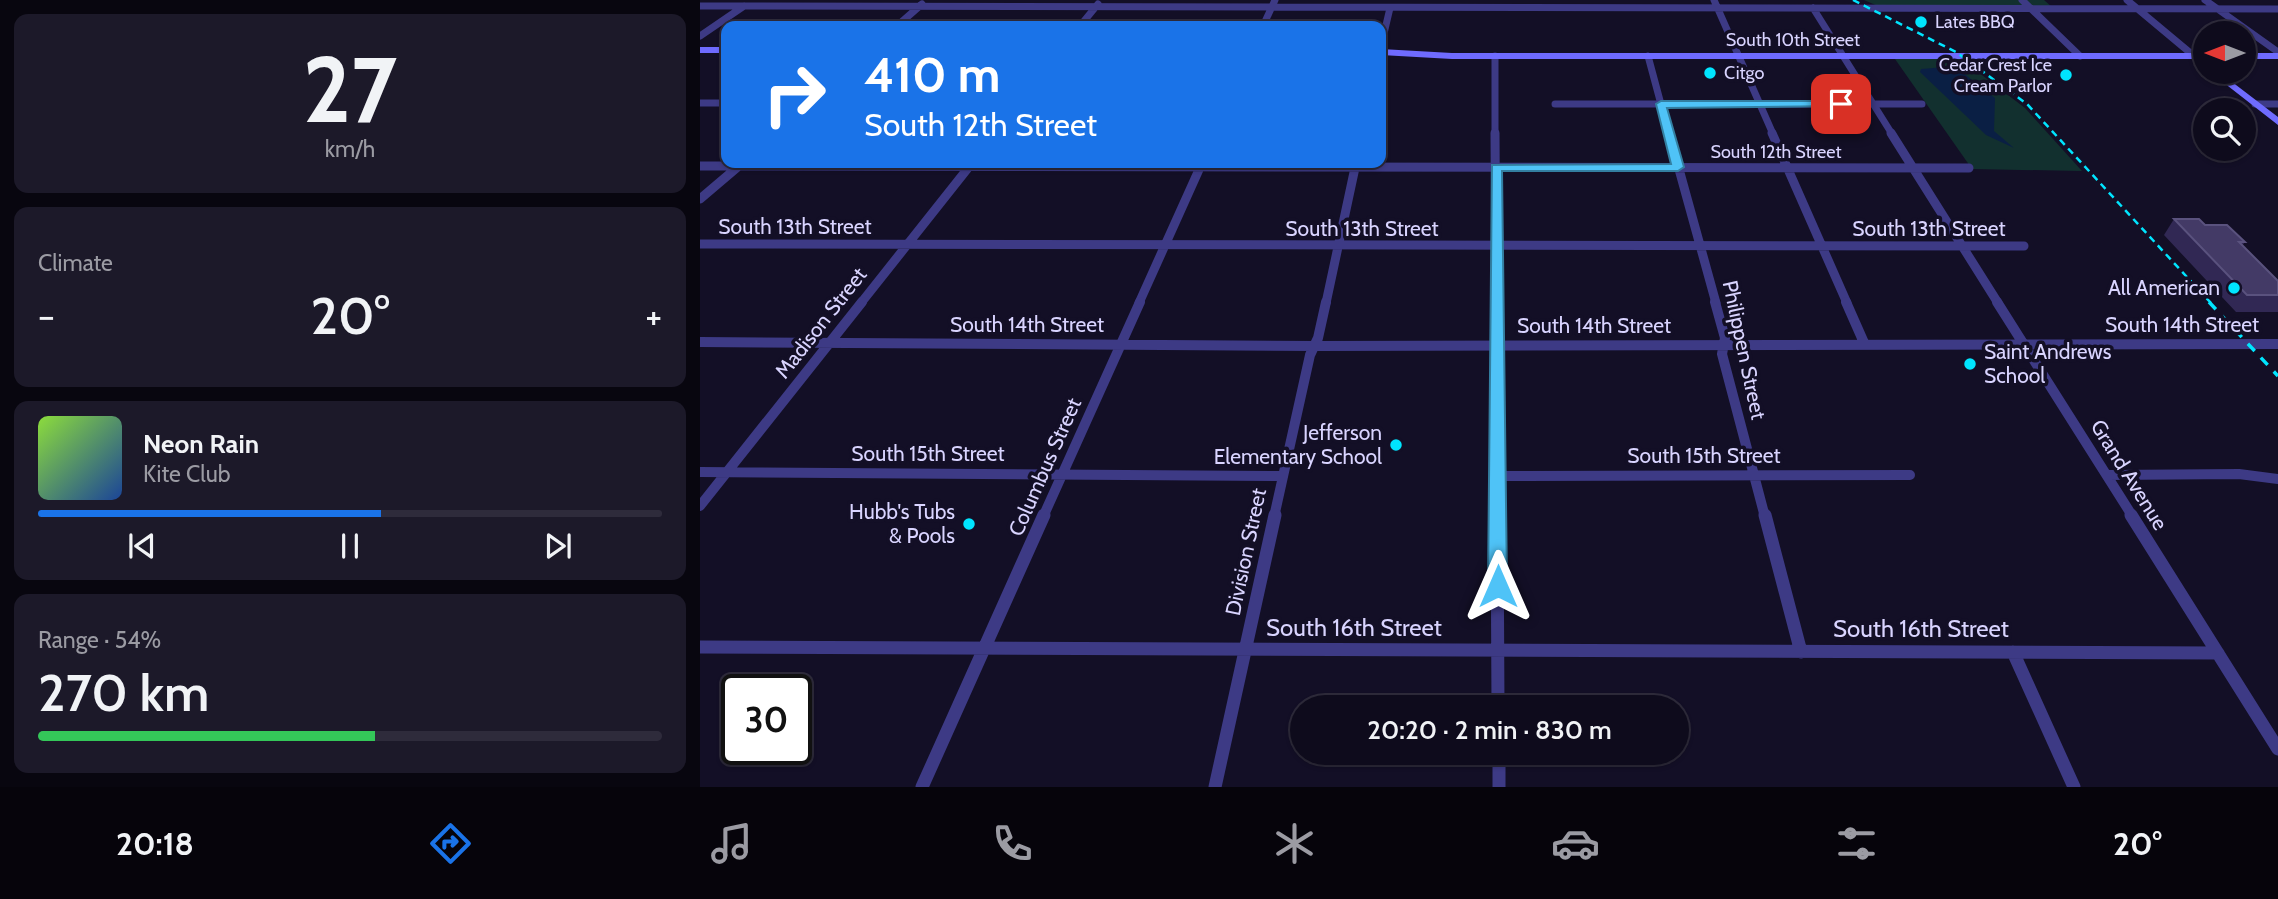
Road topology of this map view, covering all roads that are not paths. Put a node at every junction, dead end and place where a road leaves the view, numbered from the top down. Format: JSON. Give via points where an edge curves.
{"nodes":[{"id":1,"x":753,"y":0,"type":"edge"},
{"id":2,"x":927,"y":0,"type":"edge"},
{"id":3,"x":1101,"y":0,"type":"edge"},
{"id":4,"x":1275,"y":0,"type":"edge"},
{"id":5,"x":2022,"y":0,"type":"edge"},
{"id":6,"x":2113,"y":0,"type":"edge"},
{"id":7,"x":2127,"y":0,"type":"edge"},
{"id":8,"x":2205,"y":0,"type":"edge"},
{"id":9,"x":1716,"y":4,"type":"edge"},
{"id":10,"x":700,"y":6,"type":"edge"},
{"id":11,"x":744,"y":6,"type":"junction"},
{"id":12,"x":919,"y":7,"type":"junction"},
{"id":13,"x":1096,"y":7,"type":"junction"},
{"id":14,"x":1272,"y":8,"type":"junction"},
{"id":15,"x":1390,"y":8,"type":"junction"},
{"id":16,"x":1813,"y":8,"type":"junction"},
{"id":17,"x":2031,"y":9,"type":"junction"},
{"id":18,"x":2124,"y":9,"type":"junction"},
{"id":19,"x":2135,"y":9,"type":"junction"},
{"id":20,"x":2218,"y":9,"type":"junction"},
{"id":21,"x":2278,"y":9,"type":"edge"},
{"id":22,"x":722,"y":21,"type":"edge"},
{"id":23,"x":903,"y":21,"type":"edge"},
{"id":24,"x":1084,"y":21,"type":"edge"},
{"id":25,"x":1266,"y":21,"type":"edge"},
{"id":26,"x":721,"y":22,"type":"edge"},
{"id":27,"x":1386,"y":25,"type":"edge"},
{"id":28,"x":700,"y":36,"type":"edge"},
{"id":29,"x":700,"y":50,"type":"edge"},
{"id":30,"x":721,"y":50,"type":"edge"},
{"id":31,"x":1386,"y":52,"type":"edge"},
{"id":32,"x":2278,"y":54,"type":"edge"},
{"id":33,"x":2193,"y":55,"type":"edge"},
{"id":34,"x":2256,"y":55,"type":"edge"},
{"id":35,"x":1495,"y":56,"type":"junction"},
{"id":36,"x":1648,"y":56,"type":"junction"},
{"id":37,"x":1740,"y":56,"type":"junction"},
{"id":38,"x":1843,"y":56,"type":"junction"},
{"id":39,"x":2080,"y":56,"type":"junction"},
{"id":40,"x":2193,"y":56,"type":"edge"},
{"id":41,"x":2229,"y":84,"type":"edge"},
{"id":42,"x":2247,"y":98,"type":"edge"},
{"id":43,"x":700,"y":103,"type":"edge"},
{"id":44,"x":721,"y":103,"type":"edge"},
{"id":45,"x":1555,"y":104,"type":"dead end"},
{"id":46,"x":1661,"y":104,"type":"junction"},
{"id":47,"x":1760,"y":104,"type":"junction"},
{"id":48,"x":1873,"y":104,"type":"junction"},
{"id":49,"x":1922,"y":104,"type":"dead end"},
{"id":50,"x":2256,"y":104,"type":"edge"},
{"id":51,"x":2278,"y":104,"type":"edge"},
{"id":52,"x":2256,"y":105,"type":"edge"},
{"id":53,"x":2278,"y":122,"type":"edge"},
{"id":54,"x":721,"y":165,"type":"edge"},
{"id":55,"x":700,"y":166,"type":"edge"},
{"id":56,"x":1386,"y":166,"type":"edge"},
{"id":57,"x":1678,"y":167,"type":"junction"},
{"id":58,"x":735,"y":168,"type":"edge"},
{"id":59,"x":969,"y":168,"type":"edge"},
{"id":60,"x":1200,"y":168,"type":"edge"},
{"id":61,"x":1354,"y":168,"type":"edge"},
{"id":62,"x":1496,"y":168,"type":"junction"},
{"id":63,"x":1788,"y":168,"type":"junction"},
{"id":64,"x":1913,"y":168,"type":"junction"},
{"id":65,"x":1969,"y":168,"type":"dead end"},
{"id":66,"x":700,"y":199,"type":"edge"},
{"id":67,"x":700,"y":244,"type":"edge"},
{"id":68,"x":907,"y":244,"type":"junction"},
{"id":69,"x":1165,"y":246,"type":"junction"},
{"id":70,"x":1338,"y":246,"type":"junction"},
{"id":71,"x":1496,"y":246,"type":"junction"},
{"id":72,"x":1700,"y":246,"type":"junction"},
{"id":73,"x":1823,"y":246,"type":"junction"},
{"id":74,"x":2024,"y":246,"type":"dead end"},
{"id":75,"x":1962,"y":247,"type":"junction"},
{"id":76,"x":700,"y":342,"type":"edge"},
{"id":77,"x":830,"y":343,"type":"junction"},
{"id":78,"x":2278,"y":344,"type":"edge"},
{"id":79,"x":1121,"y":345,"type":"junction"},
{"id":80,"x":1865,"y":345,"type":"junction"},
{"id":81,"x":2024,"y":345,"type":"junction"},
{"id":82,"x":1315,"y":346,"type":"junction"},
{"id":83,"x":1496,"y":346,"type":"junction"},
{"id":84,"x":1724,"y":346,"type":"junction"},
{"id":85,"x":700,"y":472,"type":"edge"},
{"id":86,"x":727,"y":472,"type":"junction"},
{"id":87,"x":1063,"y":474,"type":"junction"},
{"id":88,"x":1753,"y":475,"type":"junction"},
{"id":89,"x":1910,"y":475,"type":"dead end"},
{"id":90,"x":2107,"y":475,"type":"junction"},
{"id":91,"x":1283,"y":476,"type":"junction"},
{"id":92,"x":1498,"y":476,"type":"junction"},
{"id":93,"x":2277,"y":478,"type":"edge"},
{"id":94,"x":700,"y":506,"type":"edge"},
{"id":95,"x":700,"y":647,"type":"edge"},
{"id":96,"x":984,"y":650,"type":"junction"},
{"id":97,"x":1244,"y":651,"type":"junction"},
{"id":98,"x":1498,"y":652,"type":"junction"},
{"id":99,"x":1801,"y":652,"type":"junction"},
{"id":100,"x":2013,"y":652,"type":"junction"},
{"id":101,"x":2218,"y":653,"type":"junction"},
{"id":102,"x":1498,"y":695,"type":"edge"},
{"id":103,"x":2278,"y":749,"type":"edge"},
{"id":104,"x":1499,"y":765,"type":"edge"},
{"id":105,"x":922,"y":787,"type":"edge"},
{"id":106,"x":1215,"y":787,"type":"edge"},
{"id":107,"x":1499,"y":787,"type":"edge"},
{"id":108,"x":2074,"y":787,"type":"edge"}],
"edges":[{"from":1,"to":11,"type":"street"},
{"from":2,"to":12,"type":"street"},
{"from":3,"to":13,"type":"street"},
{"from":4,"to":14,"type":"street"},
{"from":5,"to":17,"type":"street"},
{"from":6,"to":18,"type":"street"},
{"from":7,"to":19,"type":"street"},
{"from":8,"to":20,"type":"street"},
{"from":9,"to":15,"type":"street"},
{"from":9,"to":16,"type":"street"},
{"from":9,"to":37,"type":"street"},
{"from":10,"to":11,"type":"street"},
{"from":11,"to":12,"type":"street"},
{"from":11,"to":22,"type":"street"},
{"from":12,"to":13,"type":"street"},
{"from":12,"to":23,"type":"street"},
{"from":13,"to":14,"type":"street"},
{"from":13,"to":24,"type":"street"},
{"from":14,"to":15,"type":"street"},
{"from":14,"to":25,"type":"street"},
{"from":15,"to":27,"type":"street"},
{"from":16,"to":17,"type":"street"},
{"from":16,"to":38,"type":"street","name":"Grand Avenue"},
{"from":17,"to":18,"type":"street"},
{"from":17,"to":39,"type":"street"},
{"from":18,"to":19,"type":"street"},
{"from":19,"to":20,"type":"street"},
{"from":19,"to":33,"type":"street"},
{"from":20,"to":21,"type":"street"},
{"from":20,"to":32,"type":"street"},
{"from":26,"to":28,"type":"street"},
{"from":29,"to":30,"type":"street"},
{"from":31,"to":35,"type":"street","name":"South 10th Street"},
{"from":32,"to":34,"type":"street"},
{"from":35,"to":36,"type":"street","name":"South 10th Street"},
{"from":35,"to":62,"type":"street"},
{"from":36,"to":37,"type":"street","name":"South 10th Street"},
{"from":36,"to":46,"type":"street","name":"Philippen Street"},
{"from":37,"to":38,"type":"street","name":"South 10th Street"},
{"from":37,"to":47,"type":"street"},
{"from":38,"to":39,"type":"street","name":"South 10th Street"},
{"from":38,"to":48,"type":"street","name":"Grand Avenue"},
{"from":39,"to":40,"type":"street","name":"South 10th Street"},
{"from":41,"to":42,"type":"street"},
{"from":43,"to":44,"type":"street"},
{"from":45,"to":46,"type":"street"},
{"from":46,"to":47,"type":"street"},
{"from":46,"to":57,"type":"street","name":"Philippen Street"},
{"from":47,"to":48,"type":"street"},
{"from":47,"to":63,"type":"street"},
{"from":48,"to":49,"type":"street"},
{"from":48,"to":64,"type":"street","name":"Grand Avenue"},
{"from":50,"to":51,"type":"street"},
{"from":52,"to":53,"type":"street"},
{"from":54,"to":55,"type":"street","name":"South 12th Street"},
{"from":56,"to":62,"type":"street","name":"South 12th Street"},
{"from":57,"to":62,"type":"street","name":"South 12th Street"},
{"from":57,"to":63,"type":"street","name":"South 12th Street"},
{"from":57,"to":72,"type":"street","name":"Philippen Street"},
{"from":58,"to":66,"type":"street"},
{"from":59,"to":68,"type":"street","name":"Madison Street"},
{"from":60,"to":69,"type":"street","name":"Columbus Street"},
{"from":61,"to":70,"type":"street","name":"Division Street"},
{"from":62,"to":71,"type":"street"},
{"from":63,"to":64,"type":"street","name":"South 12th Street"},
{"from":63,"to":73,"type":"street"},
{"from":64,"to":65,"type":"street","name":"South 12th Street"},
{"from":64,"to":75,"type":"street","name":"Grand Avenue"},
{"from":67,"to":68,"type":"street","name":"South 13th Street"},
{"from":68,"to":69,"type":"street","name":"South 13th Street"},
{"from":68,"to":77,"type":"street","name":"Madison Street"},
{"from":69,"to":70,"type":"street","name":"South 13th Street"},
{"from":69,"to":79,"type":"street","name":"Columbus Street"},
{"from":70,"to":71,"type":"street","name":"South 13th Street"},
{"from":70,"to":82,"type":"street","name":"Division Street"},
{"from":71,"to":72,"type":"street","name":"South 13th Street"},
{"from":71,"to":83,"type":"street"},
{"from":72,"to":73,"type":"street","name":"South 13th Street"},
{"from":72,"to":84,"type":"street","name":"Philippen Street"},
{"from":73,"to":75,"type":"street","name":"South 13th Street"},
{"from":73,"to":80,"type":"street"},
{"from":74,"to":75,"type":"street","name":"South 13th Street"},
{"from":75,"to":81,"type":"street","name":"Grand Avenue"},
{"from":76,"to":77,"type":"street","name":"South 14th Street"},
{"from":77,"to":79,"type":"street","name":"South 14th Street"},
{"from":77,"to":86,"type":"street","name":"Madison Street"},
{"from":78,"to":81,"type":"street","name":"South 14th Street"},
{"from":79,"to":82,"type":"street","name":"South 14th Street"},
{"from":79,"to":87,"type":"street","name":"Columbus Street"},
{"from":80,"to":81,"type":"street","name":"South 14th Street"},
{"from":80,"to":84,"type":"street","name":"South 14th Street"},
{"from":81,"to":90,"type":"street","name":"Grand Avenue"},
{"from":82,"to":83,"type":"street","name":"South 14th Street"},
{"from":82,"to":91,"type":"street","name":"Division Street"},
{"from":83,"to":84,"type":"street","name":"South 14th Street"},
{"from":83,"to":92,"type":"street"},
{"from":84,"to":88,"type":"street","name":"Philippen Street","via":[[1722,354]]},
{"from":85,"to":86,"type":"street","name":"South 15th Street"},
{"from":86,"to":87,"type":"street","name":"South 15th Street"},
{"from":86,"to":94,"type":"street","name":"Madison Street"},
{"from":87,"to":91,"type":"street","name":"South 15th Street"},
{"from":87,"to":96,"type":"street","name":"Columbus Street"},
{"from":88,"to":89,"type":"street","name":"South 15th Street"},
{"from":88,"to":92,"type":"street","name":"South 15th Street"},
{"from":88,"to":99,"type":"street","name":"Philippen Street"},
{"from":90,"to":93,"type":"street"},
{"from":90,"to":101,"type":"street","name":"Grand Avenue"},
{"from":91,"to":97,"type":"street","name":"Division Street"},
{"from":92,"to":98,"type":"street"},
{"from":95,"to":96,"type":"street","name":"South 16th Street"},
{"from":96,"to":97,"type":"street","name":"South 16th Street"},
{"from":96,"to":105,"type":"street","name":"Columbus Street"},
{"from":97,"to":98,"type":"street","name":"South 16th Street"},
{"from":97,"to":106,"type":"street","name":"Division Street"},
{"from":98,"to":99,"type":"street","name":"South 16th Street"},
{"from":98,"to":102,"type":"street"},
{"from":99,"to":100,"type":"street","name":"South 16th Street"},
{"from":100,"to":101,"type":"street","name":"South 16th Street"},
{"from":100,"to":108,"type":"street"},
{"from":101,"to":103,"type":"street","name":"Grand Avenue"},
{"from":104,"to":107,"type":"street"}]}
